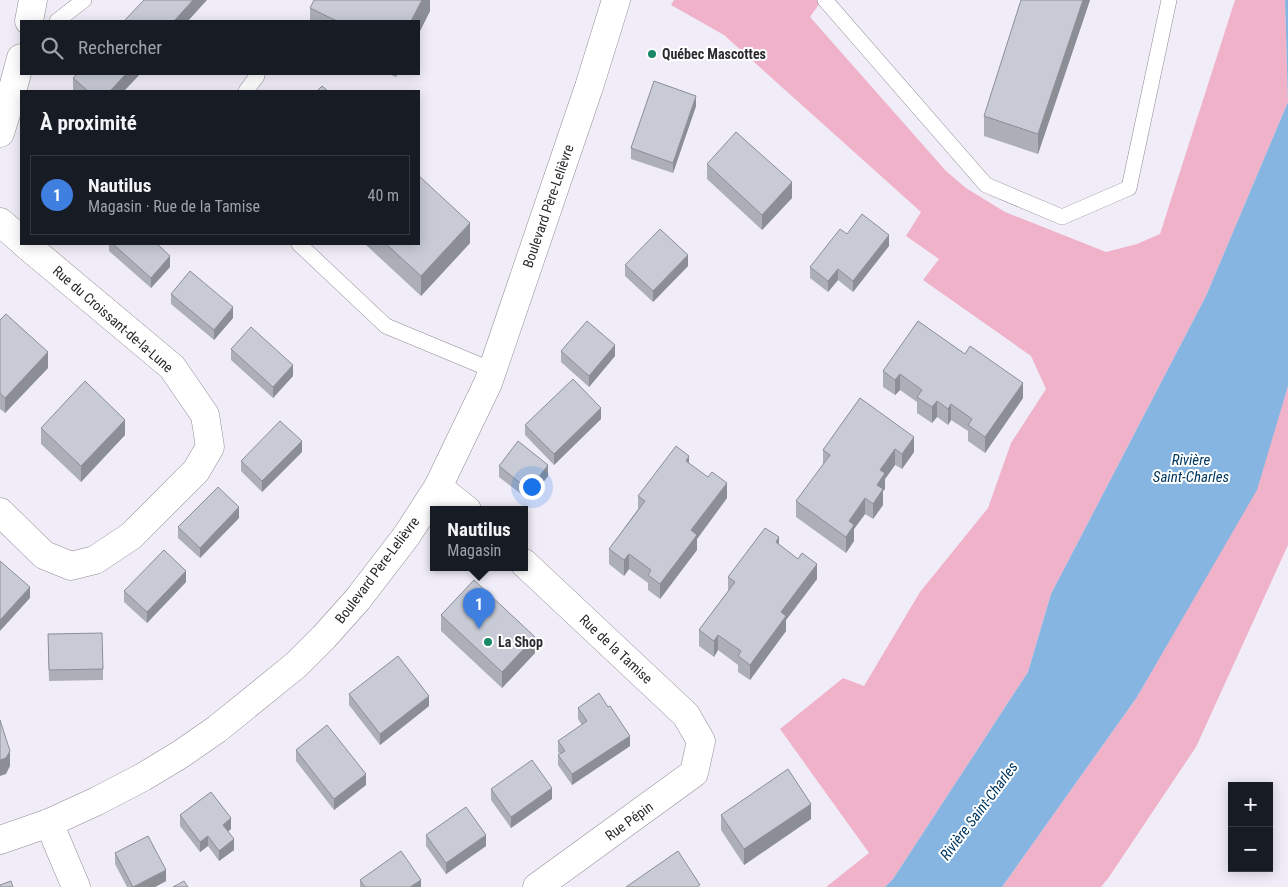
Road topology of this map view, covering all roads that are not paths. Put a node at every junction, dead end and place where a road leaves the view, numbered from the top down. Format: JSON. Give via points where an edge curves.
{"nodes":[{"id":1,"x":34,"y":0,"type":"edge"},
{"id":2,"x":84,"y":0,"type":"edge"},
{"id":3,"x":616,"y":0,"type":"edge"},
{"id":4,"x":825,"y":0,"type":"edge"},
{"id":5,"x":1169,"y":0,"type":"edge"},
{"id":6,"x":29,"y":20,"type":"edge"},
{"id":7,"x":58,"y":20,"type":"edge"},
{"id":8,"x":20,"y":62,"type":"edge"},
{"id":9,"x":257,"y":76,"type":"dead end"},
{"id":10,"x":247,"y":90,"type":"edge"},
{"id":11,"x":0,"y":133,"type":"edge"},
{"id":12,"x":0,"y":222,"type":"edge"},
{"id":13,"x":20,"y":239,"type":"edge"},
{"id":14,"x":27,"y":245,"type":"edge"},
{"id":15,"x":300,"y":245,"type":"edge"},
{"id":16,"x":492,"y":370,"type":"junction"},
{"id":17,"x":438,"y":487,"type":"junction"},
{"id":18,"x":462,"y":506,"type":"edge"},
{"id":19,"x":0,"y":512,"type":"edge"},
{"id":20,"x":528,"y":567,"type":"edge"},
{"id":21,"x":701,"y":741,"type":"joint"},
{"id":22,"x":49,"y":823,"type":"junction"},
{"id":23,"x":0,"y":840,"type":"edge"},
{"id":24,"x":76,"y":887,"type":"edge"},
{"id":25,"x":537,"y":887,"type":"edge"}],
"edges":[{"from":1,"to":6,"type":"street"},
{"from":2,"to":7,"type":"lane"},
{"from":3,"to":16,"type":"street","name":"Boulevard Père-Lelièvre"},
{"from":4,"to":5,"type":"lane","via":[[986,185],[1062,217],[1129,188]]},
{"from":8,"to":11,"type":"street"},
{"from":9,"to":10,"type":"lane"},
{"from":12,"to":13,"type":"street"},
{"from":14,"to":19,"type":"street","name":"Rue du Croissant-de-la-Lune","via":[[172,367],[205,415],[210,447],[196,471],[131,536],[95,560],[71,566],[44,555]]},
{"from":15,"to":16,"type":"lane","via":[[386,326]]},
{"from":16,"to":17,"type":"street","name":"Boulevard Père-Lelièvre"},
{"from":17,"to":18,"type":"street"},
{"from":17,"to":22,"type":"street","name":"Boulevard Père-Lelièvre","via":[[407,535],[358,599],[296,665],[181,754],[98,801]]},
{"from":20,"to":21,"type":"street","name":"Rue de la Tamise","via":[[686,714]]},
{"from":21,"to":25,"type":"street","name":"Rue Pépin","via":[[694,773]]},
{"from":22,"to":23,"type":"street","name":"Boulevard Père-Lelièvre"},
{"from":22,"to":24,"type":"street"}]}
